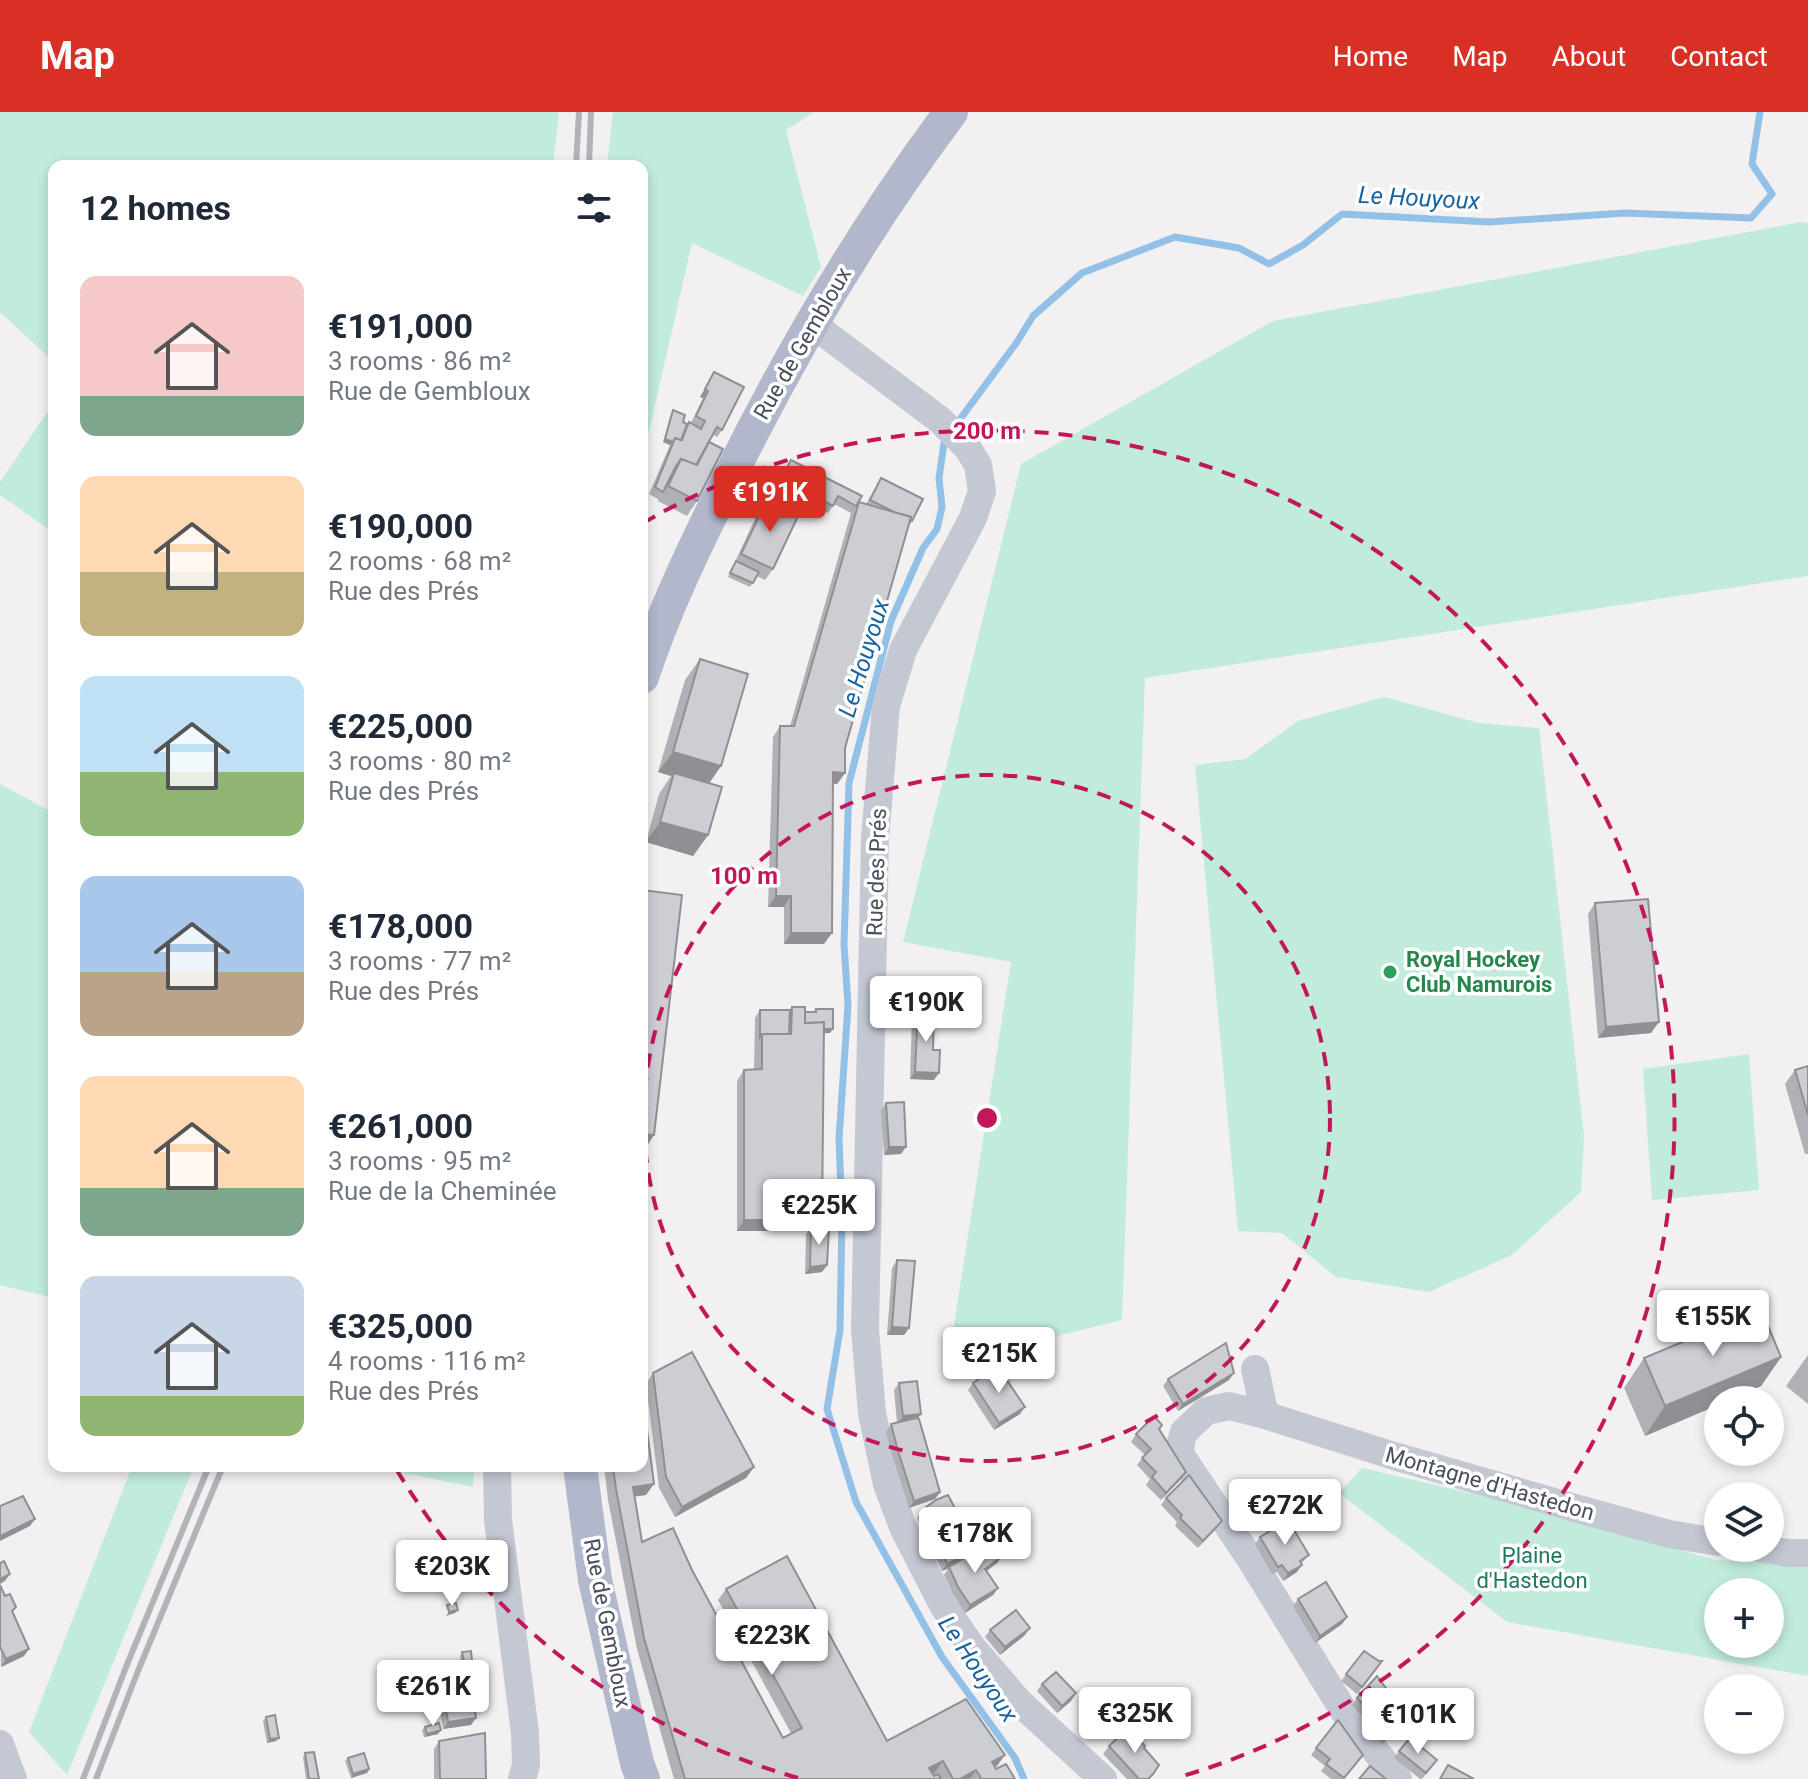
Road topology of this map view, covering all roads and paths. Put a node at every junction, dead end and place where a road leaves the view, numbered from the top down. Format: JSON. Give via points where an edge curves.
{"nodes":[{"id":1,"x":951,"y":112,"type":"edge"},
{"id":2,"x":811,"y":323,"type":"junction"},
{"id":3,"x":648,"y":661,"type":"edge"},
{"id":4,"x":1255,"y":1369,"type":"dead end"},
{"id":5,"x":1265,"y":1415,"type":"junction"},
{"id":6,"x":497,"y":1472,"type":"edge"},
{"id":7,"x":581,"y":1472,"type":"edge"},
{"id":8,"x":1704,"y":1540,"type":"edge"},
{"id":9,"x":1784,"y":1552,"type":"edge"},
{"id":10,"x":1808,"y":1553,"type":"edge"},
{"id":11,"x":0,"y":1744,"type":"edge"},
{"id":12,"x":13,"y":1779,"type":"edge"},
{"id":13,"x":522,"y":1779,"type":"edge"},
{"id":14,"x":643,"y":1779,"type":"edge"},
{"id":15,"x":1103,"y":1779,"type":"edge"},
{"id":16,"x":1398,"y":1779,"type":"edge"}],
"edges":[{"from":1,"to":2,"type":"main road","name":"Rue de Gembloux"},
{"from":2,"to":3,"type":"main road","name":"Rue de Gembloux","via":[[698,540]]},
{"from":2,"to":15,"type":"street","name":"Rue des Prés","via":[[940,420],[978,465],[982,491],[903,650],[886,706],[875,838],[865,1330],[872,1413],[887,1484],[943,1605],[1019,1702]]},
{"from":4,"to":5,"type":"street"},
{"from":5,"to":8,"type":"street","name":"Montagne d'Hastedon","via":[[1582,1510]]},
{"from":5,"to":16,"type":"street","name":"Montagne d'Hastedon","via":[[1229,1406],[1206,1411],[1184,1432],[1180,1454],[1345,1713]]},
{"from":6,"to":13,"type":"street","via":[[498,1520],[525,1733]]},
{"from":7,"to":14,"type":"main road","name":"Rue de Gembloux","via":[[595,1580]]},
{"from":9,"to":10,"type":"street"},
{"from":11,"to":12,"type":"street"}]}
